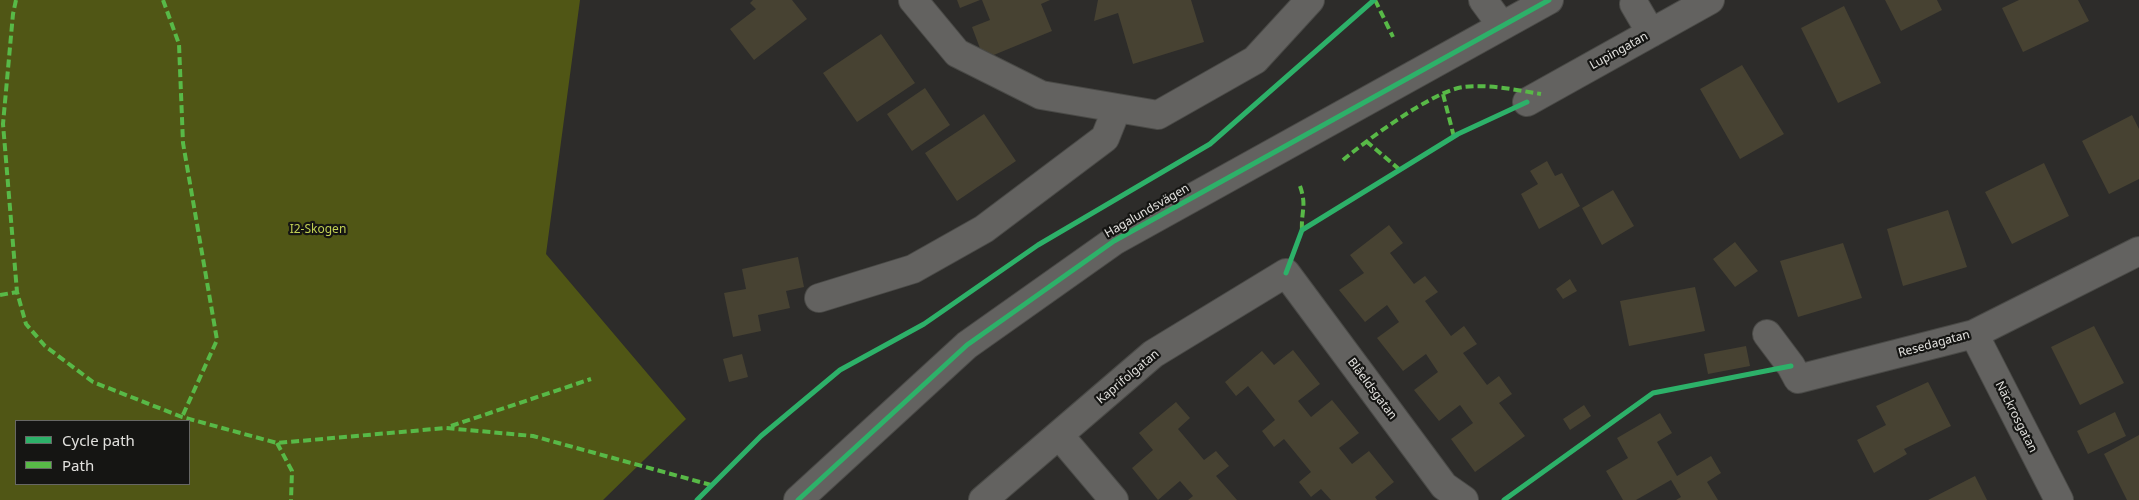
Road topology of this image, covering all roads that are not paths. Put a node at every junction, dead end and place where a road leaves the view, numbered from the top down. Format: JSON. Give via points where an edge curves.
{"nodes":[{"id":1,"x":913,"y":0,"type":"edge"},
{"id":2,"x":1310,"y":0,"type":"edge"},
{"id":3,"x":1483,"y":0,"type":"edge"},
{"id":4,"x":1549,"y":0,"type":"edge"},
{"id":5,"x":1710,"y":0,"type":"edge"},
{"id":6,"x":1634,"y":4,"type":"dead end"},
{"id":7,"x":1502,"y":26,"type":"junction"},
{"id":8,"x":1651,"y":34,"type":"junction"},
{"id":9,"x":1526,"y":102,"type":"dead end"},
{"id":10,"x":1117,"y":108,"type":"junction"},
{"id":11,"x":2139,"y":251,"type":"edge"},
{"id":12,"x":1286,"y":273,"type":"joint"},
{"id":13,"x":819,"y":298,"type":"dead end"},
{"id":14,"x":1767,"y":334,"type":"dead end"},
{"id":15,"x":1974,"y":334,"type":"junction"},
{"id":16,"x":1059,"y":435,"type":"junction"},
{"id":17,"x":798,"y":500,"type":"edge"},
{"id":18,"x":983,"y":500,"type":"edge"},
{"id":19,"x":1114,"y":500,"type":"edge"},
{"id":20,"x":1464,"y":500,"type":"edge"},
{"id":21,"x":2059,"y":500,"type":"edge"}],
"edges":[{"from":1,"to":10,"type":"street","via":[[957,53],[1041,95]]},
{"from":2,"to":10,"type":"street","via":[[1255,60],[1158,115]]},
{"from":3,"to":7,"type":"street"},
{"from":4,"to":7,"type":"street","name":"Hagalundsvägen"},
{"from":5,"to":8,"type":"street","name":"Lupingatan"},
{"from":6,"to":8,"type":"street"},
{"from":7,"to":17,"type":"street","name":"Hagalundsvägen","via":[[1114,240],[966,345]]},
{"from":8,"to":9,"type":"street","name":"Lupingatan"},
{"from":10,"to":13,"type":"street","via":[[1105,138],[984,229],[913,269]]},
{"from":11,"to":15,"type":"street","name":"Resedagatan"},
{"from":12,"to":16,"type":"street","name":"Kaprifolgatan","via":[[1153,354]]},
{"from":12,"to":20,"type":"street","name":"Blåeldsgatan","via":[[1444,486]]},
{"from":14,"to":15,"type":"street","name":"Resedagatan","via":[[1798,379]]},
{"from":15,"to":21,"type":"street","name":"Näckrosgatan"},
{"from":16,"to":18,"type":"street","name":"Kaprifolgatan"},
{"from":16,"to":19,"type":"street"}]}
